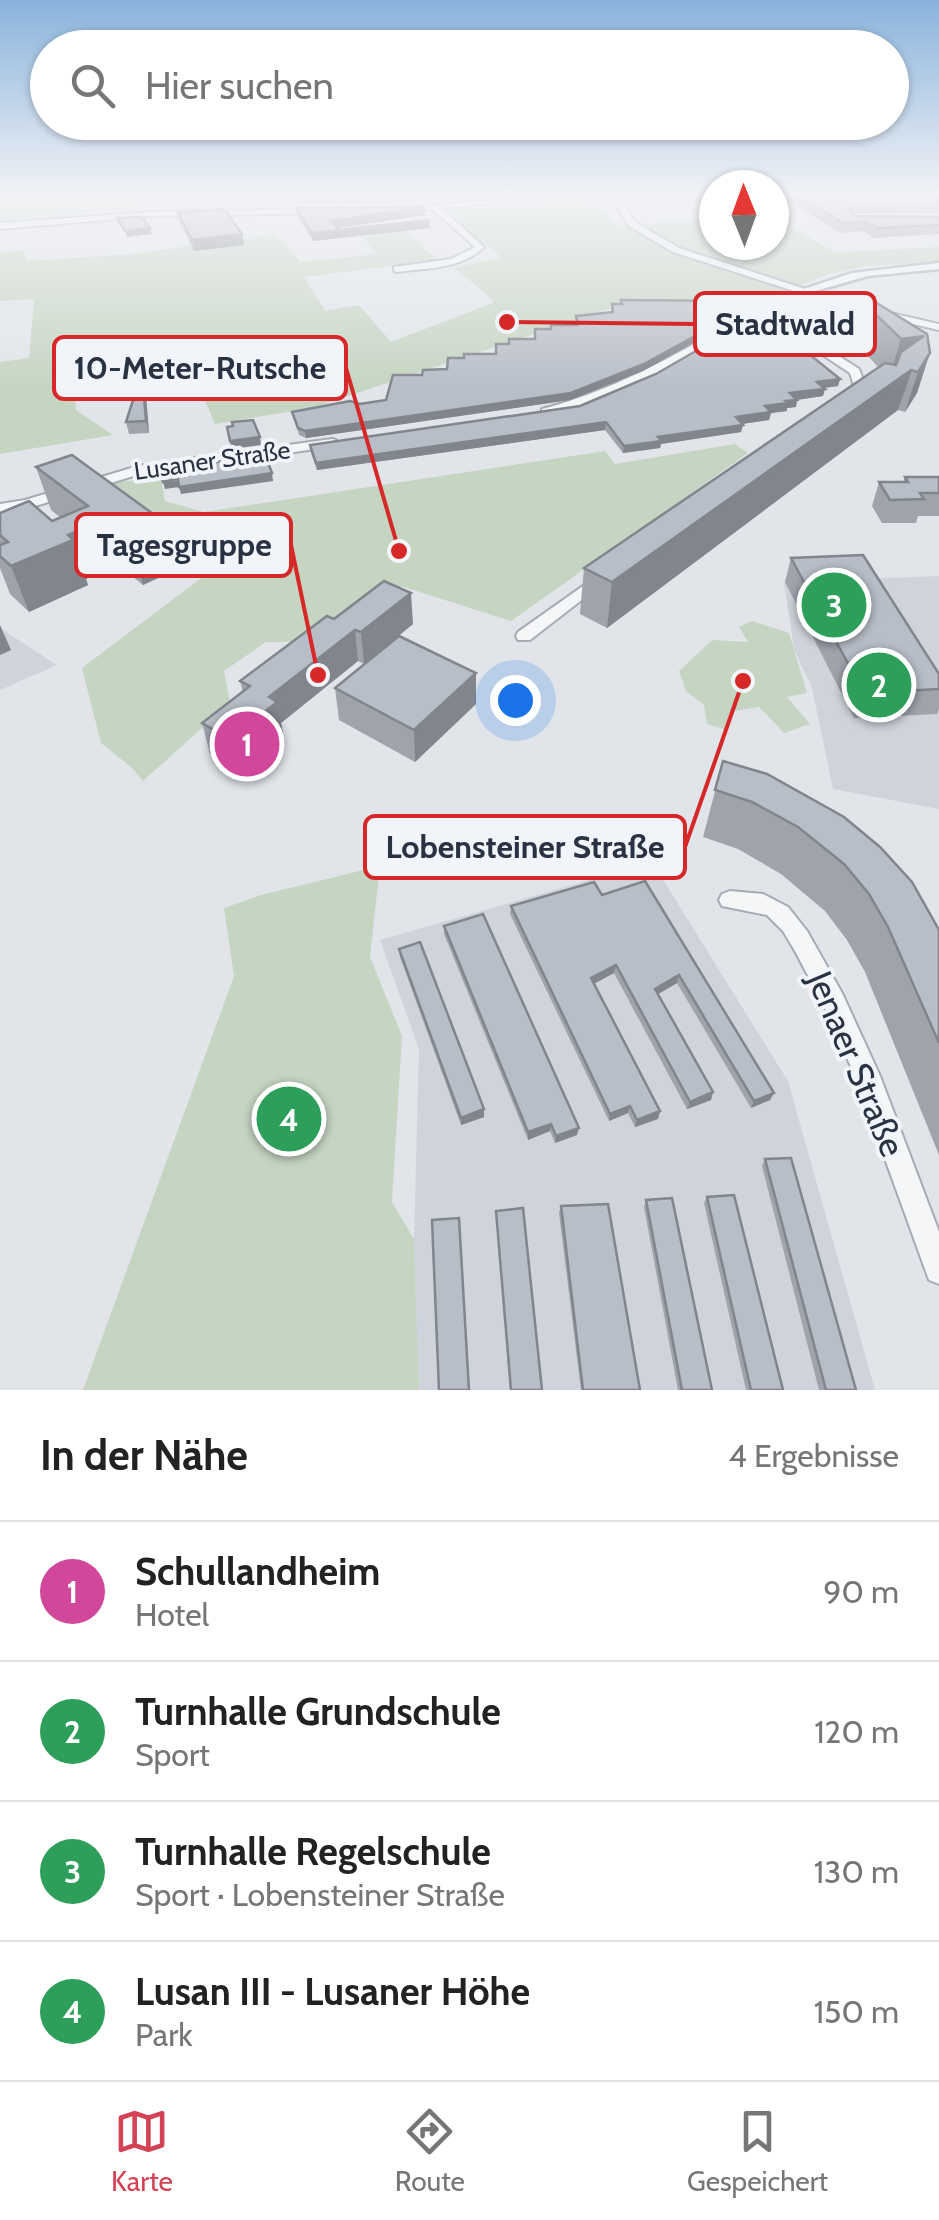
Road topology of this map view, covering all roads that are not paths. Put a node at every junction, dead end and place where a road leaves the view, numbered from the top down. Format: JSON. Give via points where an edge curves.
{"nodes":[{"id":1,"x":444,"y":260,"type":"edge"},
{"id":2,"x":711,"y":260,"type":"edge"},
{"id":3,"x":939,"y":266,"type":"edge"},
{"id":4,"x":397,"y":269,"type":"dead end"},
{"id":5,"x":802,"y":292,"type":"junction"},
{"id":6,"x":762,"y":310,"type":"junction"},
{"id":7,"x":939,"y":327,"type":"edge"},
{"id":8,"x":837,"y":404,"type":"edge"},
{"id":9,"x":524,"y":416,"type":"edge"},
{"id":10,"x":346,"y":441,"type":"edge"},
{"id":11,"x":0,"y":508,"type":"edge"},
{"id":12,"x":616,"y":567,"type":"edge"},
{"id":13,"x":524,"y":636,"type":"dead end"},
{"id":14,"x":730,"y":900,"type":"dead end"},
{"id":15,"x":939,"y":1270,"type":"edge"}],
"edges":[{"from":1,"to":4,"type":"street"},
{"from":2,"to":5,"type":"street"},
{"from":3,"to":5,"type":"street","via":[[874,270]]},
{"from":5,"to":6,"type":"street"},
{"from":5,"to":7,"type":"street"},
{"from":6,"to":8,"type":"street","via":[[855,371],[860,387]]},
{"from":6,"to":9,"type":"street","via":[[612,392]]},
{"from":10,"to":11,"type":"street","name":"Lusaner Straße","via":[[138,470]]},
{"from":12,"to":13,"type":"street"},
{"from":14,"to":15,"type":"street","name":"Jenaer Straße","via":[[778,911],[813,961],[866,1074]]}]}
